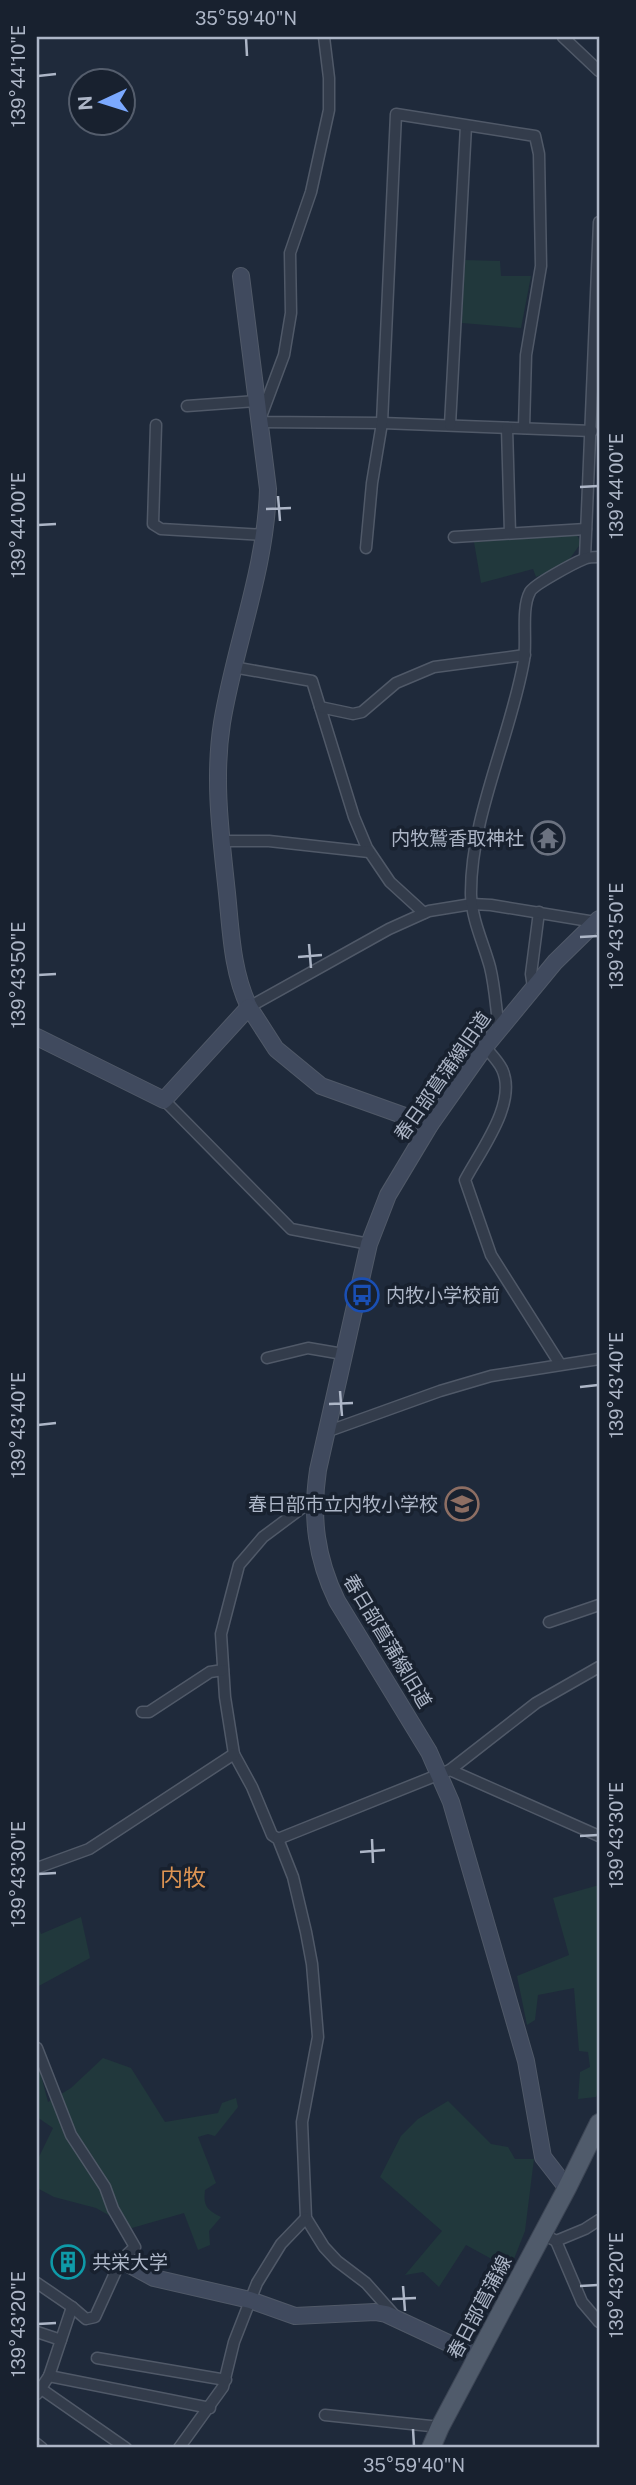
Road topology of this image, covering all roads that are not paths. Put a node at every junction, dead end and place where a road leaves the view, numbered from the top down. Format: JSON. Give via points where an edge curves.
{"nodes":[{"id":1,"x":324,"y":37,"type":"edge"},
{"id":2,"x":564,"y":37,"type":"edge"},
{"id":3,"x":599,"y":71,"type":"edge"},
{"id":4,"x":466,"y":126,"type":"junction"},
{"id":5,"x":599,"y":222,"type":"edge"},
{"id":6,"x":241,"y":276,"type":"dead end"},
{"id":7,"x":598,"y":331,"type":"edge"},
{"id":8,"x":257,"y":401,"type":"junction"},
{"id":9,"x":187,"y":406,"type":"dead end"},
{"id":10,"x":259,"y":422,"type":"junction"},
{"id":11,"x":382,"y":423,"type":"junction"},
{"id":12,"x":156,"y":425,"type":"dead end"},
{"id":13,"x":450,"y":425,"type":"junction"},
{"id":14,"x":507,"y":428,"type":"junction"},
{"id":15,"x":524,"y":428,"type":"junction"},
{"id":16,"x":592,"y":431,"type":"junction"},
{"id":17,"x":586,"y":529,"type":"junction"},
{"id":18,"x":510,"y":533,"type":"junction"},
{"id":19,"x":265,"y":535,"type":"junction"},
{"id":20,"x":454,"y":537,"type":"dead end"},
{"id":21,"x":366,"y":548,"type":"dead end"},
{"id":22,"x":599,"y":557,"type":"edge"},
{"id":23,"x":585,"y":558,"type":"junction"},
{"id":24,"x":525,"y":655,"type":"junction"},
{"id":25,"x":233,"y":667,"type":"junction"},
{"id":26,"x":320,"y":707,"type":"junction"},
{"id":27,"x":222,"y":841,"type":"junction"},
{"id":28,"x":369,"y":852,"type":"junction"},
{"id":29,"x":472,"y":904,"type":"junction"},
{"id":30,"x":539,"y":912,"type":"junction"},
{"id":31,"x":424,"y":913,"type":"junction"},
{"id":32,"x":597,"y":920,"type":"edge"},
{"id":33,"x":533,"y":987,"type":"junction"},
{"id":34,"x":249,"y":1007,"type":"junction"},
{"id":35,"x":499,"y":1030,"type":"junction"},
{"id":36,"x":37,"y":1037,"type":"edge"},
{"id":37,"x":485,"y":1047,"type":"junction"},
{"id":38,"x":164,"y":1100,"type":"junction"},
{"id":39,"x":430,"y":1125,"type":"junction"},
{"id":40,"x":369,"y":1244,"type":"junction"},
{"id":41,"x":343,"y":1354,"type":"junction"},
{"id":42,"x":267,"y":1358,"type":"dead end"},
{"id":43,"x":597,"y":1362,"type":"edge"},
{"id":44,"x":560,"y":1364,"type":"junction"},
{"id":45,"x":326,"y":1432,"type":"junction"},
{"id":46,"x":314,"y":1500,"type":"junction"},
{"id":47,"x":599,"y":1605,"type":"edge"},
{"id":48,"x":549,"y":1622,"type":"dead end"},
{"id":49,"x":599,"y":1667,"type":"edge"},
{"id":50,"x":223,"y":1670,"type":"junction"},
{"id":51,"x":142,"y":1712,"type":"dead end"},
{"id":52,"x":234,"y":1754,"type":"junction"},
{"id":53,"x":445,"y":1772,"type":"junction"},
{"id":54,"x":599,"y":1836,"type":"edge"},
{"id":55,"x":278,"y":1839,"type":"junction"},
{"id":56,"x":37,"y":1868,"type":"edge"},
{"id":57,"x":37,"y":2048,"type":"edge"},
{"id":58,"x":599,"y":2123,"type":"edge"},
{"id":59,"x":568,"y":2188,"type":"junction"},
{"id":60,"x":306,"y":2218,"type":"junction"},
{"id":61,"x":599,"y":2220,"type":"edge"},
{"id":62,"x":549,"y":2238,"type":"junction"},
{"id":63,"x":121,"y":2260,"type":"junction"},
{"id":64,"x":37,"y":2283,"type":"edge"},
{"id":65,"x":250,"y":2300,"type":"junction"},
{"id":66,"x":72,"y":2307,"type":"junction"},
{"id":67,"x":398,"y":2319,"type":"junction"},
{"id":68,"x":599,"y":2322,"type":"edge"},
{"id":69,"x":37,"y":2332,"type":"edge"},
{"id":70,"x":61,"y":2340,"type":"junction"},
{"id":71,"x":476,"y":2356,"type":"junction"},
{"id":72,"x":97,"y":2358,"type":"dead end"},
{"id":73,"x":49,"y":2376,"type":"junction"},
{"id":74,"x":226,"y":2379,"type":"junction"},
{"id":75,"x":38,"y":2389,"type":"edge"},
{"id":76,"x":210,"y":2408,"type":"junction"},
{"id":77,"x":325,"y":2415,"type":"dead end"},
{"id":78,"x":440,"y":2427,"type":"junction"},
{"id":79,"x":37,"y":2444,"type":"edge"},
{"id":80,"x":42,"y":2448,"type":"edge"},
{"id":81,"x":126,"y":2448,"type":"edge"},
{"id":82,"x":180,"y":2448,"type":"edge"},
{"id":83,"x":431,"y":2448,"type":"edge"}],
"edges":[{"from":1,"to":10,"type":"street","via":[[329,110],[311,191],[290,253],[291,313],[284,355]]},
{"from":2,"to":3,"type":"street"},
{"from":4,"to":11,"type":"street","via":[[396,114]]},
{"from":4,"to":13,"type":"street"},
{"from":4,"to":15,"type":"street","via":[[535,136],[539,153],[541,266],[526,355]]},
{"from":5,"to":7,"type":"street"},
{"from":6,"to":8,"type":"street"},
{"from":7,"to":16,"type":"street"},
{"from":8,"to":9,"type":"street"},
{"from":8,"to":10,"type":"street"},
{"from":10,"to":11,"type":"street"},
{"from":10,"to":19,"type":"street","via":[[268,489]]},
{"from":11,"to":13,"type":"street"},
{"from":11,"to":21,"type":"street"},
{"from":12,"to":19,"type":"street","via":[[153,524],[161,529]]},
{"from":13,"to":14,"type":"street"},
{"from":14,"to":15,"type":"street"},
{"from":14,"to":18,"type":"street"},
{"from":15,"to":16,"type":"street"},
{"from":16,"to":17,"type":"street"},
{"from":17,"to":18,"type":"street"},
{"from":17,"to":23,"type":"street"},
{"from":18,"to":20,"type":"street"},
{"from":19,"to":25,"type":"street"},
{"from":22,"to":23,"type":"street"},
{"from":23,"to":24,"type":"street","via":[[530,590]]},
{"from":24,"to":26,"type":"street","via":[[434,667],[396,683],[362,712]]},
{"from":24,"to":29,"type":"street","via":[[482,818]]},
{"from":25,"to":26,"type":"street","via":[[312,681]]},
{"from":25,"to":27,"type":"street","via":[[218,761]]},
{"from":26,"to":28,"type":"street"},
{"from":27,"to":28,"type":"street"},
{"from":27,"to":34,"type":"street","via":[[234,963]]},
{"from":28,"to":31,"type":"street","via":[[390,882]]},
{"from":29,"to":30,"type":"street"},
{"from":29,"to":31,"type":"street"},
{"from":29,"to":35,"type":"street","via":[[490,967]]},
{"from":30,"to":32,"type":"street"},
{"from":30,"to":33,"type":"street"},
{"from":31,"to":34,"type":"street"},
{"from":32,"to":33,"type":"street","name":"春日部菖蒲線旧道"},
{"from":33,"to":35,"type":"street","name":"春日部菖蒲線旧道"},
{"from":34,"to":38,"type":"street"},
{"from":34,"to":39,"type":"street","via":[[276,1049],[321,1086]]},
{"from":35,"to":37,"type":"street","name":"春日部菖蒲線旧道"},
{"from":36,"to":38,"type":"street"},
{"from":37,"to":39,"type":"street","name":"春日部菖蒲線旧道"},
{"from":37,"to":44,"type":"street","via":[[502,1069],[505,1106],[465,1180],[492,1255]]},
{"from":38,"to":40,"type":"street","via":[[291,1229]]},
{"from":39,"to":40,"type":"street","name":"春日部菖蒲線旧道","via":[[388,1195]]},
{"from":40,"to":41,"type":"street","name":"春日部菖蒲線旧道"},
{"from":41,"to":42,"type":"street","via":[[308,1348]]},
{"from":41,"to":45,"type":"street","name":"春日部菖蒲線旧道"},
{"from":43,"to":44,"type":"street"},
{"from":44,"to":45,"type":"street","via":[[439,1391]]},
{"from":45,"to":46,"type":"street","name":"春日部菖蒲線旧道"},
{"from":46,"to":50,"type":"street","via":[[263,1537],[239,1565],[221,1634]]},
{"from":46,"to":53,"type":"street","name":"春日部菖蒲線旧道","via":[[316,1538],[337,1601]]},
{"from":47,"to":48,"type":"street"},
{"from":49,"to":53,"type":"street","via":[[536,1703]]},
{"from":50,"to":51,"type":"street","via":[[209,1672],[149,1712]]},
{"from":50,"to":52,"type":"street"},
{"from":52,"to":55,"type":"street"},
{"from":52,"to":56,"type":"street","via":[[89,1849]]},
{"from":53,"to":54,"type":"street"},
{"from":53,"to":55,"type":"street"},
{"from":53,"to":59,"type":"street","name":"春日部菖蒲線旧道","via":[[526,2061],[543,2157]]},
{"from":55,"to":60,"type":"street","via":[[306,1932],[318,2037],[302,2122]]},
{"from":57,"to":63,"type":"street","via":[[71,2135],[105,2187],[135,2247]]},
{"from":58,"to":59,"type":"main road","name":"春日部菖蒲線"},
{"from":59,"to":62,"type":"main road","name":"春日部菖蒲線"},
{"from":60,"to":65,"type":"street","via":[[268,2263]]},
{"from":60,"to":67,"type":"street","via":[[324,2248],[366,2283]]},
{"from":61,"to":62,"type":"street","via":[[585,2229]]},
{"from":62,"to":68,"type":"street","via":[[582,2302]]},
{"from":62,"to":71,"type":"main road","name":"春日部菖蒲線"},
{"from":63,"to":65,"type":"street","via":[[154,2278]]},
{"from":63,"to":66,"type":"street","via":[[95,2317],[86,2319]]},
{"from":64,"to":66,"type":"street"},
{"from":65,"to":67,"type":"street","via":[[295,2316],[375,2312]]},
{"from":65,"to":74,"type":"street"},
{"from":66,"to":70,"type":"street"},
{"from":67,"to":71,"type":"street"},
{"from":69,"to":70,"type":"street"},
{"from":70,"to":73,"type":"street"},
{"from":71,"to":78,"type":"main road","name":"春日部菖蒲線"},
{"from":72,"to":74,"type":"street"},
{"from":73,"to":75,"type":"street"},
{"from":73,"to":76,"type":"street"},
{"from":74,"to":76,"type":"street"},
{"from":75,"to":81,"type":"street"},
{"from":76,"to":82,"type":"street"},
{"from":77,"to":78,"type":"street"},
{"from":78,"to":83,"type":"main road","name":"春日部菖蒲線"},
{"from":79,"to":80,"type":"street"}]}
